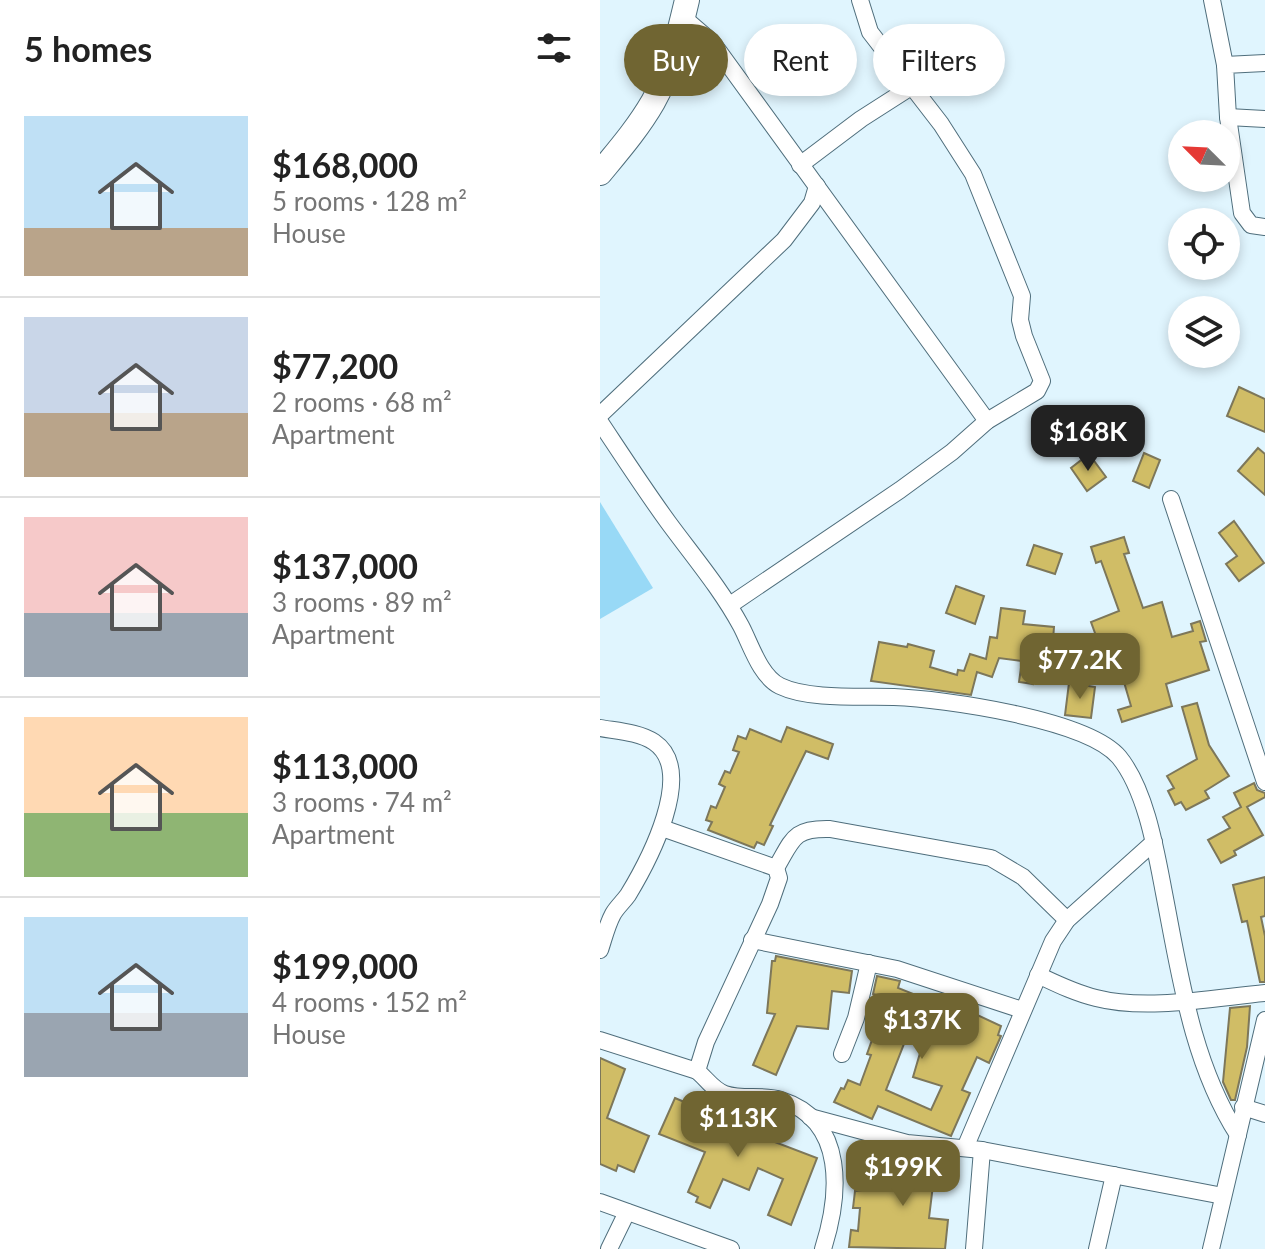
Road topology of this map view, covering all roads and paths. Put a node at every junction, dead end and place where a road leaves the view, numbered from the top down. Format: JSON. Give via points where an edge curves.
{"nodes":[{"id":1,"x":860,"y":0,"type":"edge"},
{"id":2,"x":1212,"y":0,"type":"edge"},
{"id":3,"x":685,"y":9,"type":"edge"},
{"id":4,"x":873,"y":36,"type":"edge"},
{"id":5,"x":1265,"y":63,"type":"edge"},
{"id":6,"x":1225,"y":65,"type":"junction"},
{"id":7,"x":897,"y":96,"type":"edge"},
{"id":8,"x":918,"y":96,"type":"edge"},
{"id":9,"x":1228,"y":117,"type":"junction"},
{"id":10,"x":1265,"y":119,"type":"edge"},
{"id":11,"x":800,"y":165,"type":"junction"},
{"id":12,"x":600,"y":173,"type":"edge"},
{"id":13,"x":817,"y":186,"type":"junction"},
{"id":14,"x":1265,"y":227,"type":"edge"},
{"id":15,"x":600,"y":415,"type":"edge"},
{"id":16,"x":987,"y":421,"type":"junction"},
{"id":17,"x":600,"y":422,"type":"edge"},
{"id":18,"x":1171,"y":499,"type":"dead end"},
{"id":19,"x":730,"y":605,"type":"junction"},
{"id":20,"x":600,"y":728,"type":"edge"},
{"id":21,"x":1265,"y":782,"type":"edge"},
{"id":22,"x":662,"y":828,"type":"junction"},
{"id":23,"x":1154,"y":842,"type":"junction"},
{"id":24,"x":776,"y":868,"type":"junction"},
{"id":25,"x":1067,"y":920,"type":"junction"},
{"id":26,"x":752,"y":940,"type":"junction"},
{"id":27,"x":600,"y":950,"type":"edge"},
{"id":28,"x":869,"y":963,"type":"junction"},
{"id":29,"x":1038,"y":975,"type":"junction"},
{"id":30,"x":1265,"y":993,"type":"edge"},
{"id":31,"x":1185,"y":1000,"type":"junction"},
{"id":32,"x":1022,"y":1010,"type":"junction"},
{"id":33,"x":1265,"y":1020,"type":"edge"},
{"id":34,"x":600,"y":1040,"type":"edge"},
{"id":35,"x":842,"y":1054,"type":"dead end"},
{"id":36,"x":697,"y":1071,"type":"junction"},
{"id":37,"x":1243,"y":1107,"type":"junction"},
{"id":38,"x":1265,"y":1114,"type":"edge"},
{"id":39,"x":809,"y":1116,"type":"junction"},
{"id":40,"x":1238,"y":1135,"type":"junction"},
{"id":41,"x":974,"y":1149,"type":"junction"},
{"id":42,"x":1114,"y":1175,"type":"junction"},
{"id":43,"x":1223,"y":1196,"type":"junction"},
{"id":44,"x":600,"y":1202,"type":"edge"},
{"id":45,"x":627,"y":1212,"type":"junction"},
{"id":46,"x":609,"y":1249,"type":"edge"},
{"id":47,"x":731,"y":1249,"type":"edge"},
{"id":48,"x":823,"y":1249,"type":"edge"},
{"id":49,"x":974,"y":1249,"type":"edge"},
{"id":50,"x":1097,"y":1249,"type":"edge"},
{"id":51,"x":1211,"y":1249,"type":"edge"}],
"edges":[{"from":1,"to":4,"type":"street"},
{"from":2,"to":6,"type":"street"},
{"from":3,"to":11,"type":"street"},
{"from":3,"to":12,"type":"street","via":[[654,100]]},
{"from":5,"to":6,"type":"street"},
{"from":6,"to":9,"type":"street"},
{"from":7,"to":11,"type":"street"},
{"from":8,"to":16,"type":"street","via":[[973,174],[1022,296],[1020,320],[1042,381],[1031,396]]},
{"from":9,"to":10,"type":"street"},
{"from":9,"to":14,"type":"street","via":[[1242,213],[1251,225]]},
{"from":11,"to":13,"type":"street"},
{"from":13,"to":15,"type":"street","via":[[812,203],[784,240]]},
{"from":13,"to":16,"type":"street"},
{"from":16,"to":19,"type":"street","via":[[900,490]]},
{"from":17,"to":19,"type":"street"},
{"from":18,"to":21,"type":"street"},
{"from":19,"to":23,"type":"street","via":[[766,675],[777,685],[805,693],[931,699],[986,708],[1046,721],[1098,742],[1117,754],[1131,774]]},
{"from":20,"to":22,"type":"street","via":[[656,742],[667,758],[672,783]]},
{"from":22,"to":24,"type":"street"},
{"from":22,"to":27,"type":"street","via":[[612,915]]},
{"from":23,"to":25,"type":"street"},
{"from":23,"to":31,"type":"street"},
{"from":24,"to":25,"type":"street","via":[[795,836],[810,828],[960,851],[1007,865]]},
{"from":24,"to":26,"type":"street","via":[[779,878]]},
{"from":25,"to":29,"type":"street"},
{"from":26,"to":28,"type":"street"},
{"from":26,"to":36,"type":"street"},
{"from":28,"to":32,"type":"street"},
{"from":28,"to":35,"type":"street"},
{"from":29,"to":31,"type":"street","via":[[1097,999]]},
{"from":29,"to":32,"type":"street"},
{"from":30,"to":31,"type":"street"},
{"from":31,"to":40,"type":"street","via":[[1212,1087]]},
{"from":32,"to":41,"type":"street"},
{"from":33,"to":37,"type":"street"},
{"from":34,"to":36,"type":"street"},
{"from":36,"to":39,"type":"street","via":[[727,1095],[783,1101]]},
{"from":37,"to":38,"type":"street"},
{"from":37,"to":40,"type":"street"},
{"from":39,"to":41,"type":"street","via":[[907,1143]]},
{"from":39,"to":48,"type":"street","via":[[827,1137],[836,1171],[834,1211]]},
{"from":40,"to":43,"type":"street"},
{"from":41,"to":42,"type":"street"},
{"from":41,"to":49,"type":"street"},
{"from":42,"to":43,"type":"street"},
{"from":42,"to":50,"type":"street"},
{"from":43,"to":51,"type":"street"},
{"from":44,"to":45,"type":"street"},
{"from":45,"to":46,"type":"street"},
{"from":45,"to":47,"type":"street"}]}
